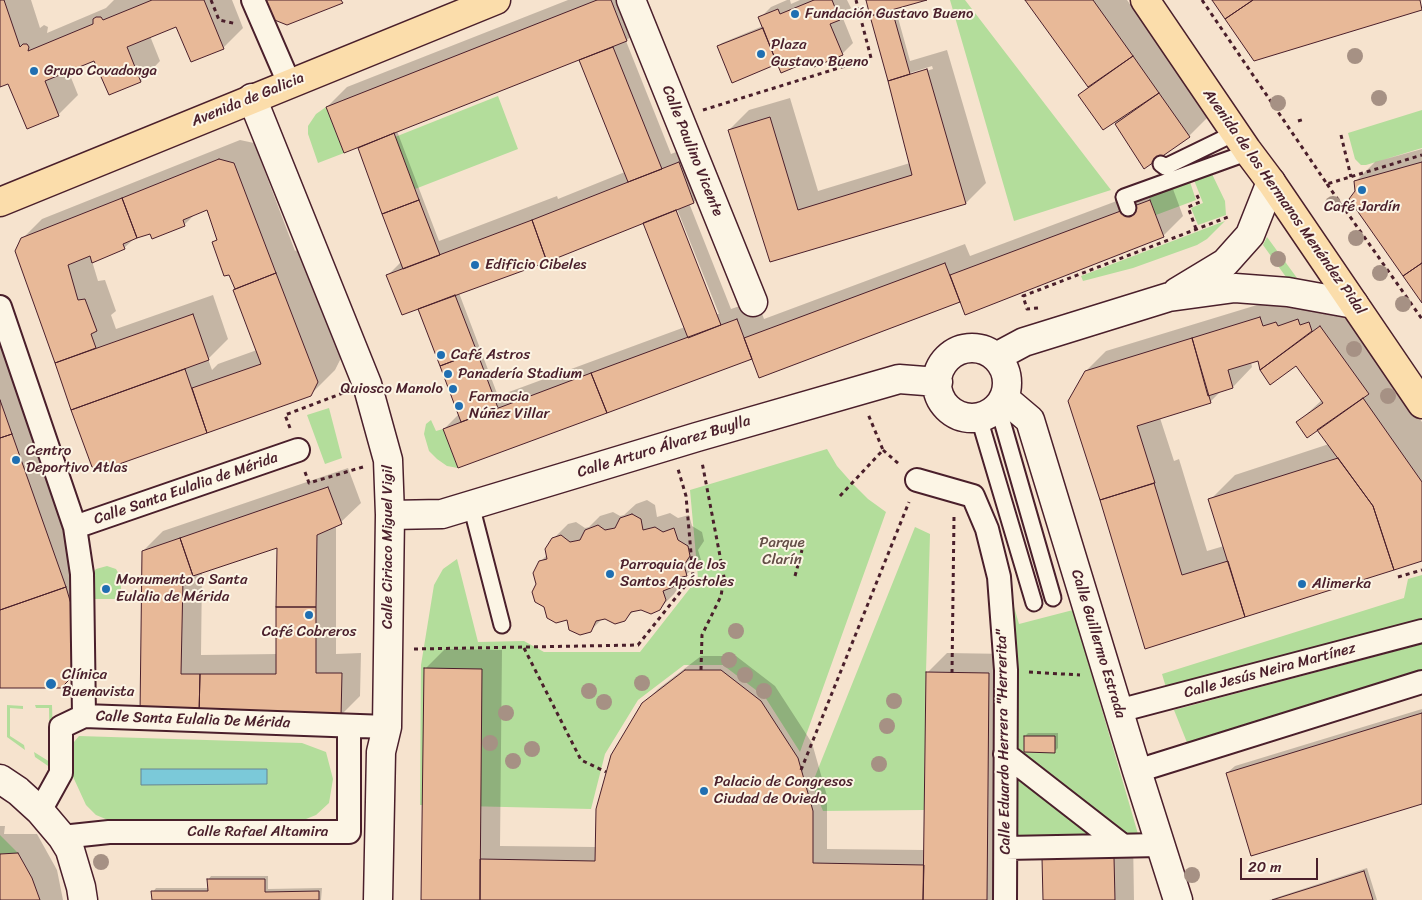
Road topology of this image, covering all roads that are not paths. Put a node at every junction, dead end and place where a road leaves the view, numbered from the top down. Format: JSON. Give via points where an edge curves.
{"nodes":[{"id":1,"x":253,"y":0,"type":"edge"},
{"id":2,"x":496,"y":0,"type":"edge"},
{"id":3,"x":631,"y":0,"type":"edge"},
{"id":4,"x":1145,"y":0,"type":"edge"},
{"id":5,"x":289,"y":83,"type":"junction"},
{"id":6,"x":252,"y":98,"type":"junction"},
{"id":7,"x":1242,"y":142,"type":"junction"},
{"id":8,"x":1161,"y":164,"type":"dead end"},
{"id":9,"x":1271,"y":182,"type":"junction"},
{"id":10,"x":0,"y":202,"type":"edge"},
{"id":11,"x":1128,"y":208,"type":"dead end"},
{"id":12,"x":1169,"y":297,"type":"junction"},
{"id":13,"x":753,"y":302,"type":"dead end"},
{"id":14,"x":1354,"y":304,"type":"junction"},
{"id":15,"x":0,"y":308,"type":"edge"},
{"id":16,"x":996,"y":357,"type":"junction"},
{"id":17,"x":938,"y":382,"type":"junction"},
{"id":18,"x":1422,"y":404,"type":"edge"},
{"id":19,"x":994,"y":407,"type":"junction"},
{"id":20,"x":298,"y":450,"type":"dead end"},
{"id":21,"x":917,"y":480,"type":"road end"},
{"id":22,"x":470,"y":506,"type":"junction"},
{"id":23,"x":390,"y":515,"type":"junction"},
{"id":24,"x":76,"y":527,"type":"junction"},
{"id":25,"x":1053,"y":598,"type":"dead end"},
{"id":26,"x":1034,"y":603,"type":"dead end"},
{"id":27,"x":502,"y":625,"type":"dead end"},
{"id":28,"x":1422,"y":631,"type":"edge"},
{"id":29,"x":1422,"y":682,"type":"edge"},
{"id":30,"x":1118,"y":711,"type":"junction"},
{"id":31,"x":84,"y":716,"type":"junction"},
{"id":32,"x":349,"y":727,"type":"junction"},
{"id":33,"x":387,"y":727,"type":"junction"},
{"id":34,"x":1005,"y":754,"type":"junction"},
{"id":35,"x":1137,"y":771,"type":"junction"},
{"id":36,"x":0,"y":780,"type":"edge"},
{"id":37,"x":40,"y":811,"type":"junction"},
{"id":38,"x":62,"y":837,"type":"junction"},
{"id":39,"x":1122,"y":845,"type":"junction"},
{"id":40,"x":1160,"y":845,"type":"junction"},
{"id":41,"x":1006,"y":848,"type":"junction"},
{"id":42,"x":83,"y":900,"type":"edge"},
{"id":43,"x":378,"y":900,"type":"edge"},
{"id":44,"x":1005,"y":900,"type":"edge"},
{"id":45,"x":1178,"y":900,"type":"edge"}],
"edges":[{"from":1,"to":5,"type":"street"},
{"from":2,"to":5,"type":"highway","name":"Avenida de Galicia"},
{"from":3,"to":13,"type":"street","name":"Calle Paulino Vicente"},
{"from":4,"to":7,"type":"highway","name":"Avenida de los Hermanos Menéndez Pidal"},
{"from":5,"to":6,"type":"highway","name":"Avenida de Galicia"},
{"from":6,"to":10,"type":"highway","name":"Avenida de Galicia"},
{"from":6,"to":23,"type":"street","name":"Calle Ciriaco Miguel Vigil","via":[[367,384],[388,460]]},
{"from":7,"to":8,"type":"lane","via":[[1165,167]]},
{"from":7,"to":9,"type":"highway","name":"Avenida de los Hermanos Menéndez Pidal"},
{"from":7,"to":11,"type":"lane","via":[[1124,197]]},
{"from":9,"to":12,"type":"street","via":[[1250,235],[1224,263]]},
{"from":9,"to":14,"type":"highway","name":"Avenida de los Hermanos Menéndez Pidal"},
{"from":12,"to":14,"type":"street","via":[[1235,288],[1288,292]]},
{"from":12,"to":16,"type":"street","via":[[1052,332]]},
{"from":14,"to":18,"type":"highway","name":"Avenida de los Hermanos Menéndez Pidal"},
{"from":15,"to":24,"type":"street","name":"Calle Santa Eulalia de Mérida"},
{"from":16,"to":17,"type":"street","via":[[976,348],[954,354],[945,362]]},
{"from":16,"to":19,"type":"street","via":[[1007,376],[1007,387]]},
{"from":17,"to":19,"type":"street","via":[[943,402],[959,415],[969,418]]},
{"from":17,"to":22,"type":"street","name":"Calle Arturo Álvarez Buylla","via":[[899,379],[857,390]]},
{"from":19,"to":25,"type":"lane"},
{"from":19,"to":26,"type":"lane"},
{"from":19,"to":30,"type":"street","name":"Calle Guillermo Estrada","via":[[1030,420]]},
{"from":20,"to":24,"type":"street","name":"Calle Santa Eulalia de Mérida"},
{"from":21,"to":34,"type":"street","name":"Calle Eduardo Herrera \"Herrerita\"","via":[[973,496],[987,530],[999,577],[1006,670]]},
{"from":22,"to":23,"type":"street","name":"Calle Arturo Álvarez Buylla","via":[[442,514]]},
{"from":22,"to":27,"type":"lane"},
{"from":23,"to":33,"type":"street","name":"Calle Ciriaco Miguel Vigil"},
{"from":24,"to":31,"type":"street","name":"Calle Santa Eulalia de Mérida","via":[[82,574]]},
{"from":28,"to":30,"type":"street","name":"Calle Jesús Neira Martínez"},
{"from":29,"to":35,"type":"street"},
{"from":30,"to":35,"type":"street","name":"Calle Guillermo Estrada"},
{"from":31,"to":32,"type":"street","name":"Calle Santa Eulalia De Mérida"},
{"from":31,"to":37,"type":"street","name":"Calle Santa Eulalia De Mérida","via":[[61,727],[62,773]]},
{"from":32,"to":33,"type":"street","name":"Calle Santa Eulalia De Mérida"},
{"from":32,"to":38,"type":"street","name":"Calle Rafael Altamira","via":[[349,832],[109,832]]},
{"from":33,"to":43,"type":"street","name":"Calle Ciriaco Miguel Vigil","via":[[381,752]]},
{"from":34,"to":39,"type":"street"},
{"from":34,"to":41,"type":"street","name":"Calle Eduardo Herrera \"Herrerita\""},
{"from":35,"to":40,"type":"street","name":"Calle Guillermo Estrada"},
{"from":36,"to":37,"type":"street"},
{"from":37,"to":38,"type":"street"},
{"from":38,"to":42,"type":"street","via":[[70,850]]},
{"from":39,"to":40,"type":"street"},
{"from":39,"to":41,"type":"street"},
{"from":40,"to":45,"type":"street","name":"Calle Guillermo Estrada"},
{"from":41,"to":44,"type":"street","name":"Calle Eduardo Herrera \"Herrerita\""}]}
